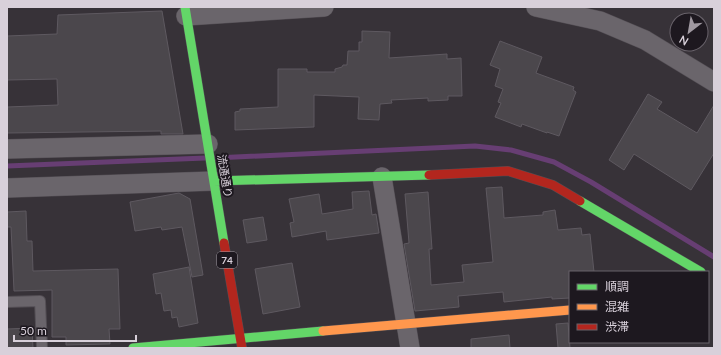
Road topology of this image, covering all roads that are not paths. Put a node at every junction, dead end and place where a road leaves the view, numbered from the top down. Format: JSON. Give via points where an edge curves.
{"nodes":[{"id":1,"x":324,"y":7,"type":"edge"},
{"id":2,"x":536,"y":7,"type":"edge"},
{"id":3,"x":186,"y":11,"type":"edge"},
{"id":4,"x":714,"y":82,"type":"edge"},
{"id":5,"x":208,"y":144,"type":"junction"},
{"id":6,"x":7,"y":149,"type":"edge"},
{"id":7,"x":213,"y":177,"type":"junction"},
{"id":8,"x":382,"y":177,"type":"junction"},
{"id":9,"x":7,"y":188,"type":"edge"},
{"id":10,"x":690,"y":269,"type":"edge"},
{"id":11,"x":7,"y":302,"type":"edge"},
{"id":12,"x":569,"y":310,"type":"edge"},
{"id":13,"x":406,"y":324,"type":"junction"},
{"id":14,"x":241,"y":344,"type":"edge"},
{"id":15,"x":42,"y":348,"type":"edge"},
{"id":16,"x":133,"y":348,"type":"edge"},
{"id":17,"x":410,"y":348,"type":"edge"}],
"edges":[{"from":1,"to":3,"type":"street"},
{"from":2,"to":4,"type":"street","via":[[600,21],[646,40]]},
{"from":3,"to":5,"type":"street","name":"流通通り","number":"74"},
{"from":5,"to":6,"type":"street"},
{"from":5,"to":7,"type":"street","name":"流通通り","number":"74"},
{"from":7,"to":8,"type":"street"},
{"from":7,"to":9,"type":"street"},
{"from":7,"to":14,"type":"street","name":"流通通り","number":"74"},
{"from":8,"to":10,"type":"street","via":[[508,171],[553,185]]},
{"from":8,"to":13,"type":"street"},
{"from":11,"to":15,"type":"lane","via":[[40,301]]},
{"from":12,"to":13,"type":"street"},
{"from":13,"to":14,"type":"street"},
{"from":13,"to":17,"type":"street"},
{"from":14,"to":16,"type":"street"}]}
